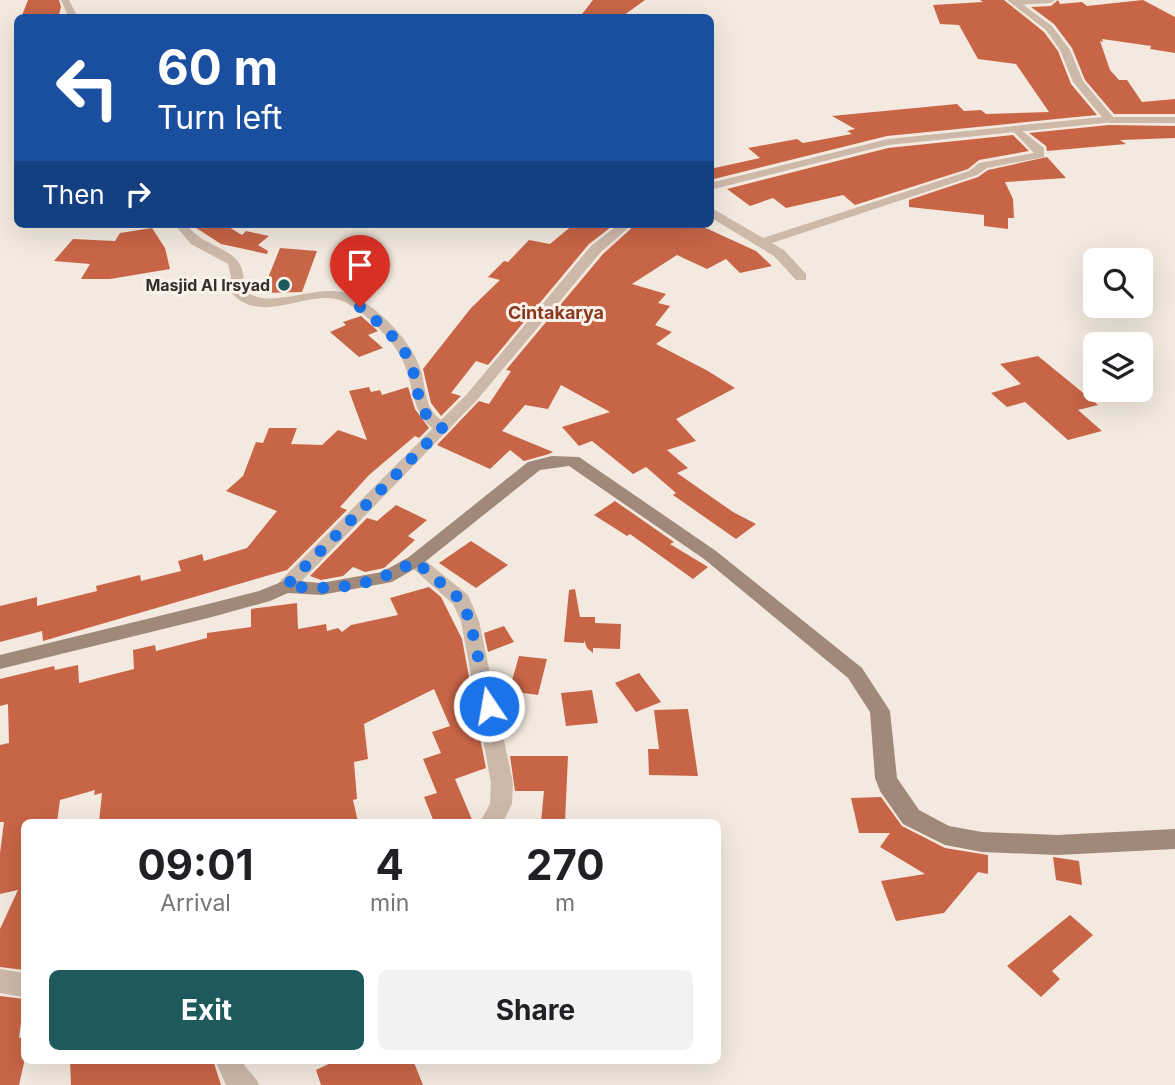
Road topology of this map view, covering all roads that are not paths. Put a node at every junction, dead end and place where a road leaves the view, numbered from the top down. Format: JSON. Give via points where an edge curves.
{"nodes":[{"id":1,"x":1051,"y":0,"type":"edge"},
{"id":2,"x":1013,"y":1,"type":"edge"},
{"id":3,"x":1110,"y":120,"type":"junction"},
{"id":4,"x":1175,"y":120,"type":"edge"},
{"id":5,"x":1016,"y":129,"type":"junction"},
{"id":6,"x":714,"y":186,"type":"edge"},
{"id":7,"x":714,"y":213,"type":"edge"},
{"id":8,"x":184,"y":228,"type":"edge"},
{"id":9,"x":622,"y":228,"type":"edge"},
{"id":10,"x":763,"y":242,"type":"junction"},
{"id":11,"x":801,"y":276,"type":"dead end"},
{"id":12,"x":442,"y":428,"type":"junction"},
{"id":13,"x":415,"y":561,"type":"junction"},
{"id":14,"x":286,"y":586,"type":"junction"},
{"id":15,"x":0,"y":662,"type":"edge"},
{"id":16,"x":494,"y":819,"type":"edge"},
{"id":17,"x":1175,"y":839,"type":"edge"},
{"id":18,"x":0,"y":981,"type":"edge"},
{"id":19,"x":21,"y":984,"type":"edge"},
{"id":20,"x":229,"y":1064,"type":"edge"},
{"id":21,"x":246,"y":1085,"type":"edge"}],
"edges":[{"from":1,"to":2,"type":"street"},
{"from":2,"to":3,"type":"street","via":[[1049,27],[1079,82]]},
{"from":3,"to":4,"type":"street"},
{"from":3,"to":5,"type":"street"},
{"from":5,"to":6,"type":"street","via":[[888,142]]},
{"from":5,"to":10,"type":"street","via":[[1040,155],[983,166]]},
{"from":7,"to":10,"type":"street"},
{"from":8,"to":12,"type":"street","via":[[195,241],[231,258],[239,269],[236,290],[253,303],[335,295],[360,307],[409,358],[422,410]]},
{"from":9,"to":12,"type":"street","via":[[596,248]]},
{"from":10,"to":11,"type":"street"},
{"from":12,"to":14,"type":"street"},
{"from":13,"to":14,"type":"main road","via":[[386,578],[357,585]]},
{"from":13,"to":16,"type":"street","via":[[461,600],[470,621],[502,783],[503,799]]},
{"from":13,"to":17,"type":"main road","via":[[534,466],[573,461],[710,555],[855,673],[880,711],[886,778],[911,817],[945,835],[982,842],[1057,845]]},
{"from":14,"to":15,"type":"main road","via":[[212,610]]},
{"from":18,"to":19,"type":"street"},
{"from":20,"to":21,"type":"street"}]}
